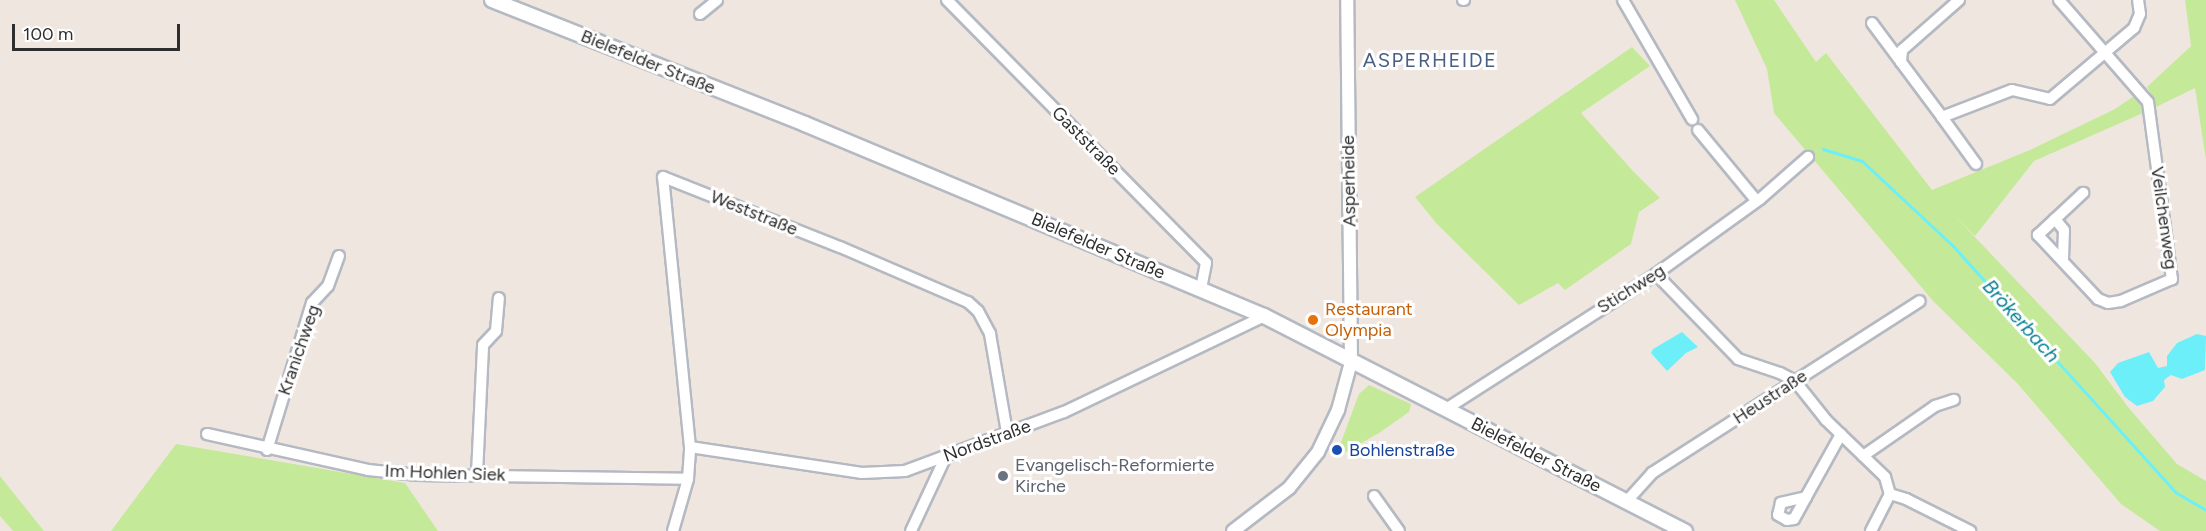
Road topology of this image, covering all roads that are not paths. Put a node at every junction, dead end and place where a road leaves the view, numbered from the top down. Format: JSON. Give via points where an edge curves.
{"nodes":[{"id":1,"x":492,"y":0,"type":"edge"},
{"id":2,"x":717,"y":0,"type":"edge"},
{"id":3,"x":947,"y":0,"type":"edge"},
{"id":4,"x":1347,"y":0,"type":"edge"},
{"id":5,"x":1623,"y":0,"type":"edge"},
{"id":6,"x":1959,"y":0,"type":"edge"},
{"id":7,"x":2059,"y":0,"type":"edge"},
{"id":8,"x":2138,"y":0,"type":"edge"},
{"id":9,"x":700,"y":14,"type":"dead end"},
{"id":10,"x":1872,"y":23,"type":"dead end"},
{"id":11,"x":2106,"y":54,"type":"junction"},
{"id":12,"x":1901,"y":62,"type":"junction"},
{"id":13,"x":1942,"y":117,"type":"junction"},
{"id":14,"x":1692,"y":119,"type":"dead end"},
{"id":15,"x":1698,"y":130,"type":"dead end"},
{"id":16,"x":1808,"y":157,"type":"dead end"},
{"id":17,"x":1976,"y":164,"type":"dead end"},
{"id":18,"x":2083,"y":194,"type":"dead end"},
{"id":19,"x":1756,"y":200,"type":"junction"},
{"id":20,"x":2055,"y":219,"type":"junction"},
{"id":21,"x":339,"y":256,"type":"dead end"},
{"id":22,"x":2062,"y":261,"type":"junction"},
{"id":23,"x":1656,"y":274,"type":"junction"},
{"id":24,"x":1202,"y":289,"type":"junction"},
{"id":25,"x":499,"y":298,"type":"dead end"},
{"id":26,"x":1920,"y":301,"type":"dead end"},
{"id":27,"x":1264,"y":316,"type":"junction"},
{"id":28,"x":1352,"y":362,"type":"junction"},
{"id":29,"x":1795,"y":381,"type":"junction"},
{"id":30,"x":1954,"y":400,"type":"dead end"},
{"id":31,"x":1446,"y":409,"type":"junction"},
{"id":32,"x":1007,"y":432,"type":"junction"},
{"id":33,"x":207,"y":434,"type":"dead end"},
{"id":34,"x":1841,"y":434,"type":"junction"},
{"id":35,"x":690,"y":447,"type":"junction"},
{"id":36,"x":267,"y":450,"type":"junction"},
{"id":37,"x":946,"y":456,"type":"junction"},
{"id":38,"x":1863,"y":456,"type":"junction"},
{"id":39,"x":477,"y":474,"type":"junction"},
{"id":40,"x":688,"y":478,"type":"junction"},
{"id":41,"x":1890,"y":494,"type":"junction"},
{"id":42,"x":1374,"y":496,"type":"dead end"},
{"id":43,"x":1806,"y":497,"type":"dead end"},
{"id":44,"x":1627,"y":501,"type":"junction"},
{"id":45,"x":673,"y":531,"type":"edge"},
{"id":46,"x":911,"y":531,"type":"edge"},
{"id":47,"x":1233,"y":531,"type":"edge"},
{"id":48,"x":1399,"y":531,"type":"edge"},
{"id":49,"x":1686,"y":531,"type":"edge"},
{"id":50,"x":1871,"y":531,"type":"edge"},
{"id":51,"x":1970,"y":531,"type":"edge"}],
"edges":[{"from":1,"to":24,"type":"main road","name":"Bielefelder Straße","via":[[805,124]]},
{"from":2,"to":9,"type":"street"},
{"from":3,"to":24,"type":"street","name":"Gaststraße","via":[[1206,263]]},
{"from":4,"to":28,"type":"street","name":"Asperheide"},
{"from":5,"to":14,"type":"street"},
{"from":6,"to":12,"type":"street","via":[[1902,50]]},
{"from":7,"to":11,"type":"street","name":"Veilchenweg"},
{"from":8,"to":11,"type":"street","via":[[2140,14],[2134,28]]},
{"from":10,"to":12,"type":"street"},
{"from":11,"to":13,"type":"street","via":[[2050,99],[2012,90]]},
{"from":11,"to":22,"type":"street","name":"Veilchenweg","via":[[2148,102],[2172,279],[2108,303],[2098,298]]},
{"from":12,"to":13,"type":"street"},
{"from":13,"to":17,"type":"street"},
{"from":15,"to":19,"type":"street"},
{"from":16,"to":19,"type":"street","name":"Stichweg"},
{"from":18,"to":20,"type":"street","name":"Veilchenweg"},
{"from":19,"to":23,"type":"street","name":"Stichweg"},
{"from":20,"to":22,"type":"street","via":[[2064,230]]},
{"from":20,"to":22,"type":"street","name":"Veilchenweg","via":[[2038,235]]},
{"from":21,"to":36,"type":"street","name":"Kranichweg","via":[[328,286],[312,303]]},
{"from":23,"to":29,"type":"street","via":[[1738,359]]},
{"from":23,"to":31,"type":"street","name":"Stichweg"},
{"from":24,"to":27,"type":"main road","name":"Bielefelder Straße"},
{"from":25,"to":39,"type":"street","via":[[496,331],[483,345]]},
{"from":26,"to":29,"type":"street","name":"Heustraße"},
{"from":27,"to":28,"type":"main road","name":"Bielefelder Straße"},
{"from":27,"to":32,"type":"street","name":"Nordstraße","via":[[1064,412]]},
{"from":28,"to":31,"type":"main road","name":"Bielefelder Straße"},
{"from":28,"to":47,"type":"street","via":[[1338,410],[1318,452],[1288,488]]},
{"from":29,"to":34,"type":"street"},
{"from":29,"to":44,"type":"street","name":"Heustraße","via":[[1652,473]]},
{"from":30,"to":38,"type":"street","via":[[1935,406]]},
{"from":31,"to":44,"type":"main road","name":"Bielefelder Straße"},
{"from":32,"to":35,"type":"street","name":"Weststraße","via":[[990,334],[978,311],[968,302],[663,177]]},
{"from":32,"to":37,"type":"street","name":"Nordstraße"},
{"from":33,"to":36,"type":"street","name":"Im Hohlen Siek"},
{"from":34,"to":38,"type":"street"},
{"from":34,"to":43,"type":"street"},
{"from":35,"to":37,"type":"street","name":"Nordstraße","via":[[862,472],[905,471]]},
{"from":35,"to":40,"type":"street"},
{"from":36,"to":39,"type":"street","name":"Im Hohlen Siek","via":[[368,470]]},
{"from":37,"to":46,"type":"street"},
{"from":38,"to":41,"type":"street","via":[[1885,477]]},
{"from":39,"to":40,"type":"street","name":"Im Hohlen Siek"},
{"from":40,"to":45,"type":"street"},
{"from":41,"to":50,"type":"street"},
{"from":41,"to":51,"type":"street"},
{"from":42,"to":48,"type":"street"},
{"from":44,"to":49,"type":"main road","name":"Bielefelder Straße"}]}
